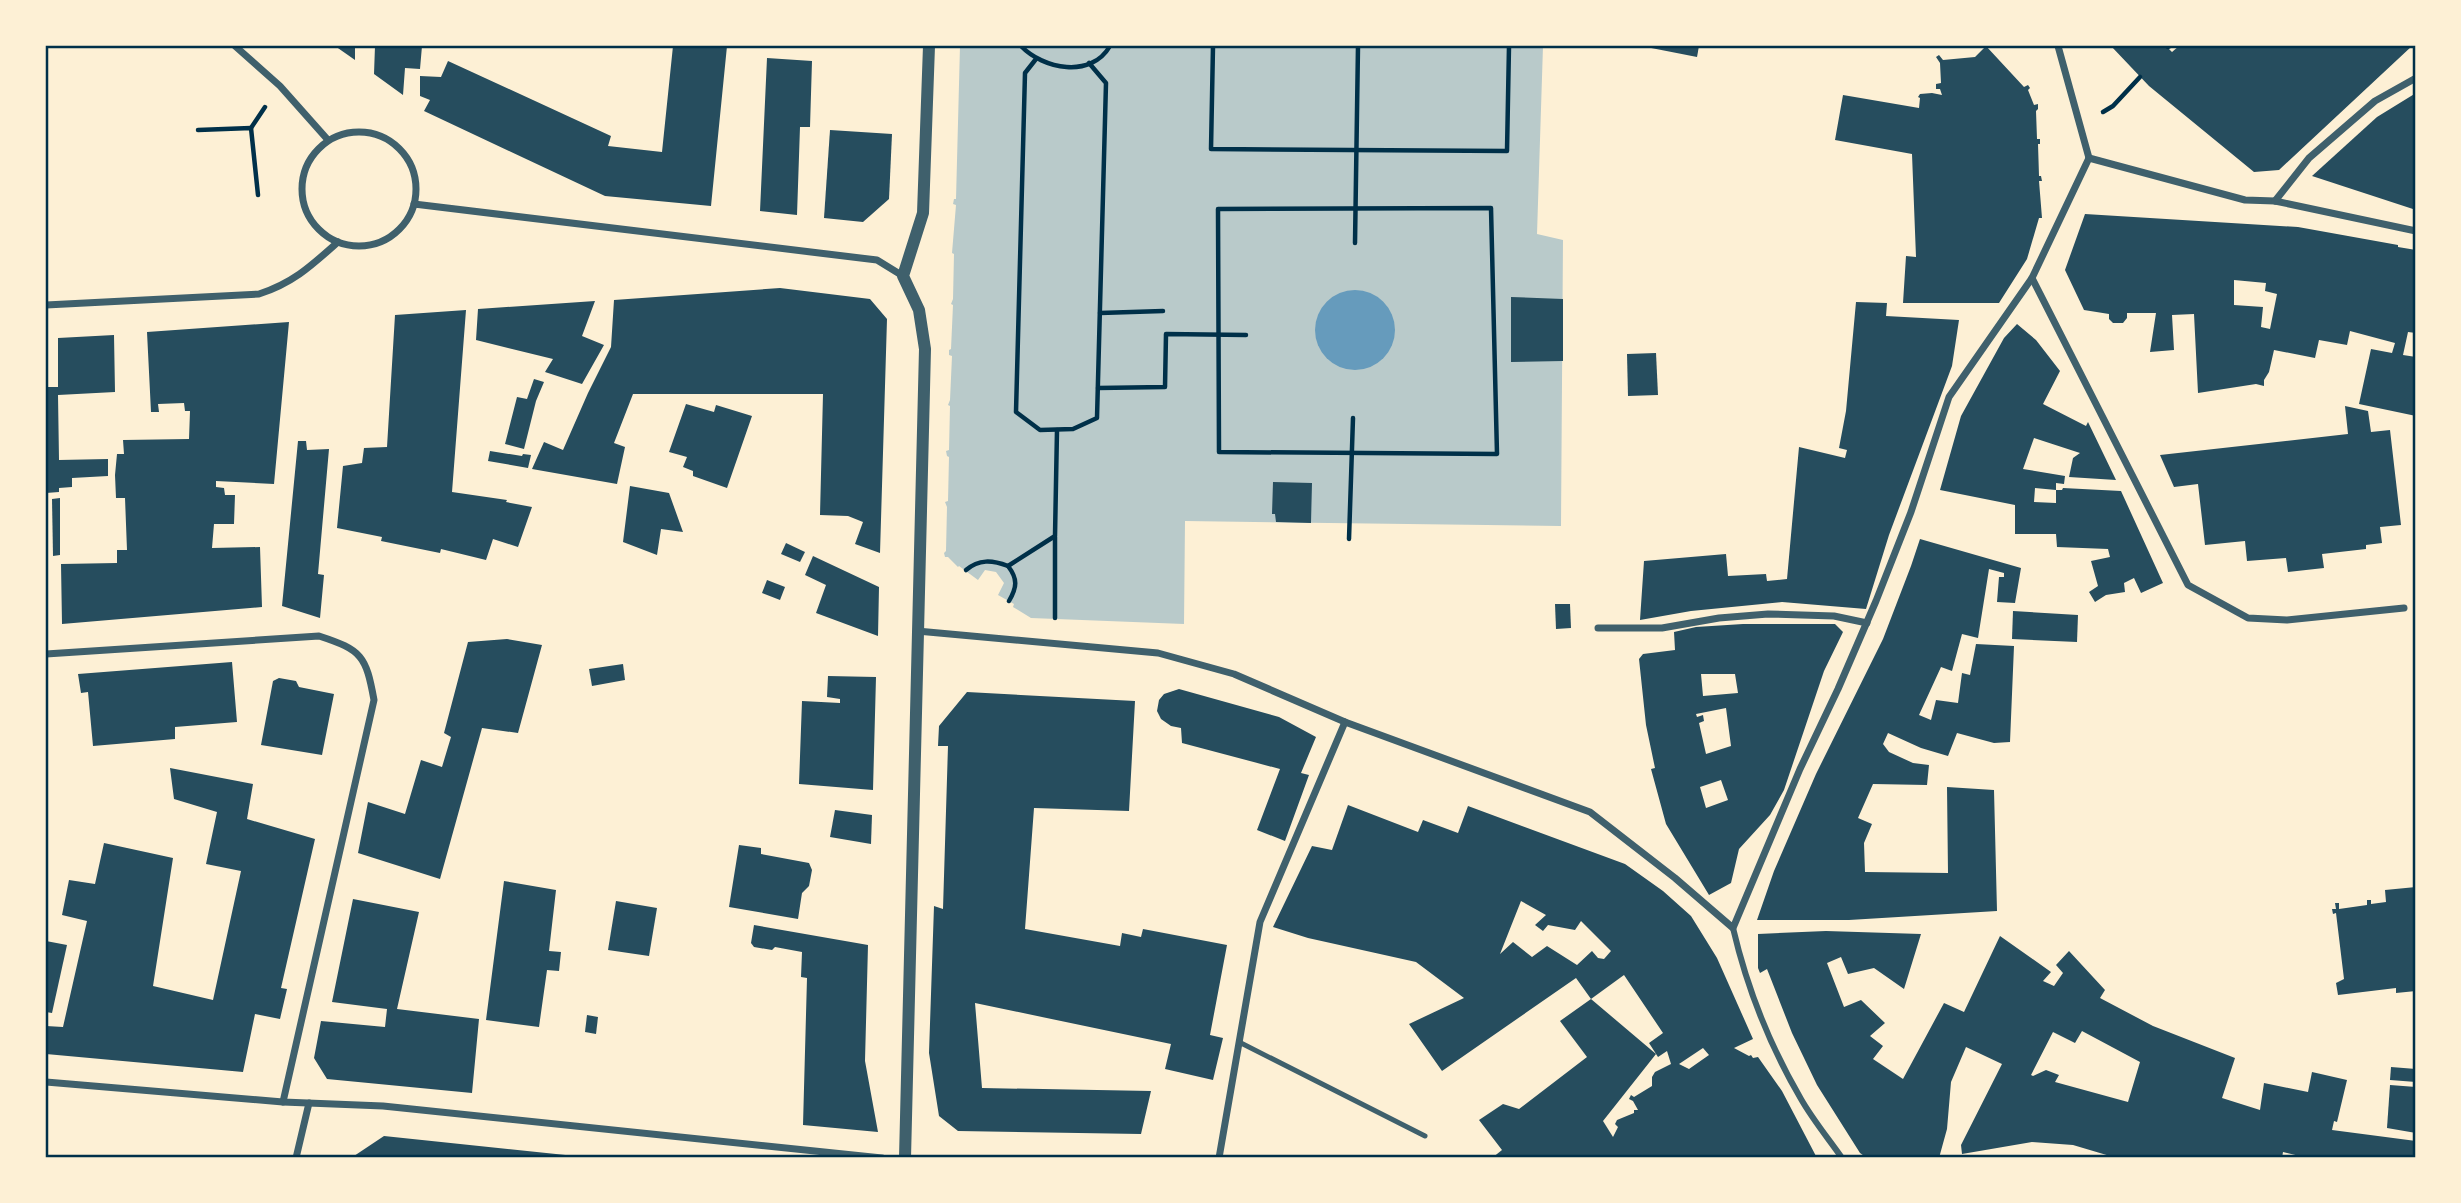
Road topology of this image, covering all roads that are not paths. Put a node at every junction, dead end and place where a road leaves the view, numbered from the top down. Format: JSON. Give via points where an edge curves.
{"nodes":[{"id":1,"x":235,"y":46,"type":"edge"},
{"id":2,"x":929,"y":46,"type":"edge"},
{"id":3,"x":2058,"y":46,"type":"edge"},
{"id":4,"x":2416,"y":78,"type":"edge"},
{"id":5,"x":328,"y":140,"type":"junction"},
{"id":6,"x":2089,"y":158,"type":"junction"},
{"id":7,"x":2275,"y":201,"type":"junction"},
{"id":8,"x":414,"y":204,"type":"junction"},
{"id":9,"x":2416,"y":231,"type":"edge"},
{"id":10,"x":338,"y":242,"type":"junction"},
{"id":11,"x":904,"y":276,"type":"junction"},
{"id":12,"x":2032,"y":278,"type":"junction"},
{"id":13,"x":46,"y":305,"type":"edge"},
{"id":14,"x":2404,"y":608,"type":"dead end"},
{"id":15,"x":1867,"y":623,"type":"junction"},
{"id":16,"x":1598,"y":628,"type":"dead end"},
{"id":17,"x":917,"y":631,"type":"junction"},
{"id":18,"x":46,"y":654,"type":"edge"},
{"id":19,"x":1345,"y":722,"type":"junction"},
{"id":20,"x":1733,"y":928,"type":"junction"},
{"id":21,"x":1239,"y":1042,"type":"junction"},
{"id":22,"x":46,"y":1082,"type":"edge"},
{"id":23,"x":283,"y":1102,"type":"junction"},
{"id":24,"x":309,"y":1103,"type":"junction"},
{"id":25,"x":1424,"y":1136,"type":"dead end"},
{"id":26,"x":296,"y":1157,"type":"edge"},
{"id":27,"x":882,"y":1157,"type":"edge"},
{"id":28,"x":905,"y":1157,"type":"edge"},
{"id":29,"x":1219,"y":1157,"type":"edge"},
{"id":30,"x":1842,"y":1157,"type":"edge"}],
"edges":[{"from":1,"to":5,"type":"street","via":[[280,86]]},
{"from":2,"to":11,"type":"street","via":[[923,213]]},
{"from":3,"to":6,"type":"street"},
{"from":4,"to":7,"type":"street","via":[[2375,101],[2309,158]]},
{"from":5,"to":8,"type":"street","via":[[366,132],[400,149],[416,185]]},
{"from":5,"to":10,"type":"street","via":[[308,163],[302,192],[312,222]]},
{"from":6,"to":7,"type":"street","via":[[2245,200]]},
{"from":6,"to":12,"type":"street"},
{"from":7,"to":9,"type":"street"},
{"from":8,"to":10,"type":"street","via":[[393,235],[375,244]]},
{"from":8,"to":11,"type":"street","via":[[877,260]]},
{"from":10,"to":13,"type":"street","via":[[303,274],[259,294]]},
{"from":11,"to":17,"type":"street","via":[[919,310],[925,349]]},
{"from":12,"to":14,"type":"street","via":[[2188,585],[2248,618],[2287,620]]},
{"from":12,"to":15,"type":"street","via":[[1949,397],[1911,512]]},
{"from":15,"to":16,"type":"street","via":[[1834,616],[1768,614],[1662,628]]},
{"from":15,"to":20,"type":"street"},
{"from":17,"to":19,"type":"street","via":[[1158,653],[1234,674]]},
{"from":17,"to":28,"type":"street"},
{"from":18,"to":23,"type":"street","via":[[319,636],[349,646],[368,668],[374,699]]},
{"from":19,"to":20,"type":"street","via":[[1590,812]]},
{"from":19,"to":21,"type":"street","via":[[1261,922]]},
{"from":20,"to":30,"type":"street","via":[[1744,975],[1769,1035],[1802,1100]]},
{"from":21,"to":25,"type":"lane"},
{"from":21,"to":29,"type":"street"},
{"from":22,"to":23,"type":"street"},
{"from":23,"to":24,"type":"street"},
{"from":24,"to":26,"type":"street"},
{"from":24,"to":27,"type":"street"}]}
